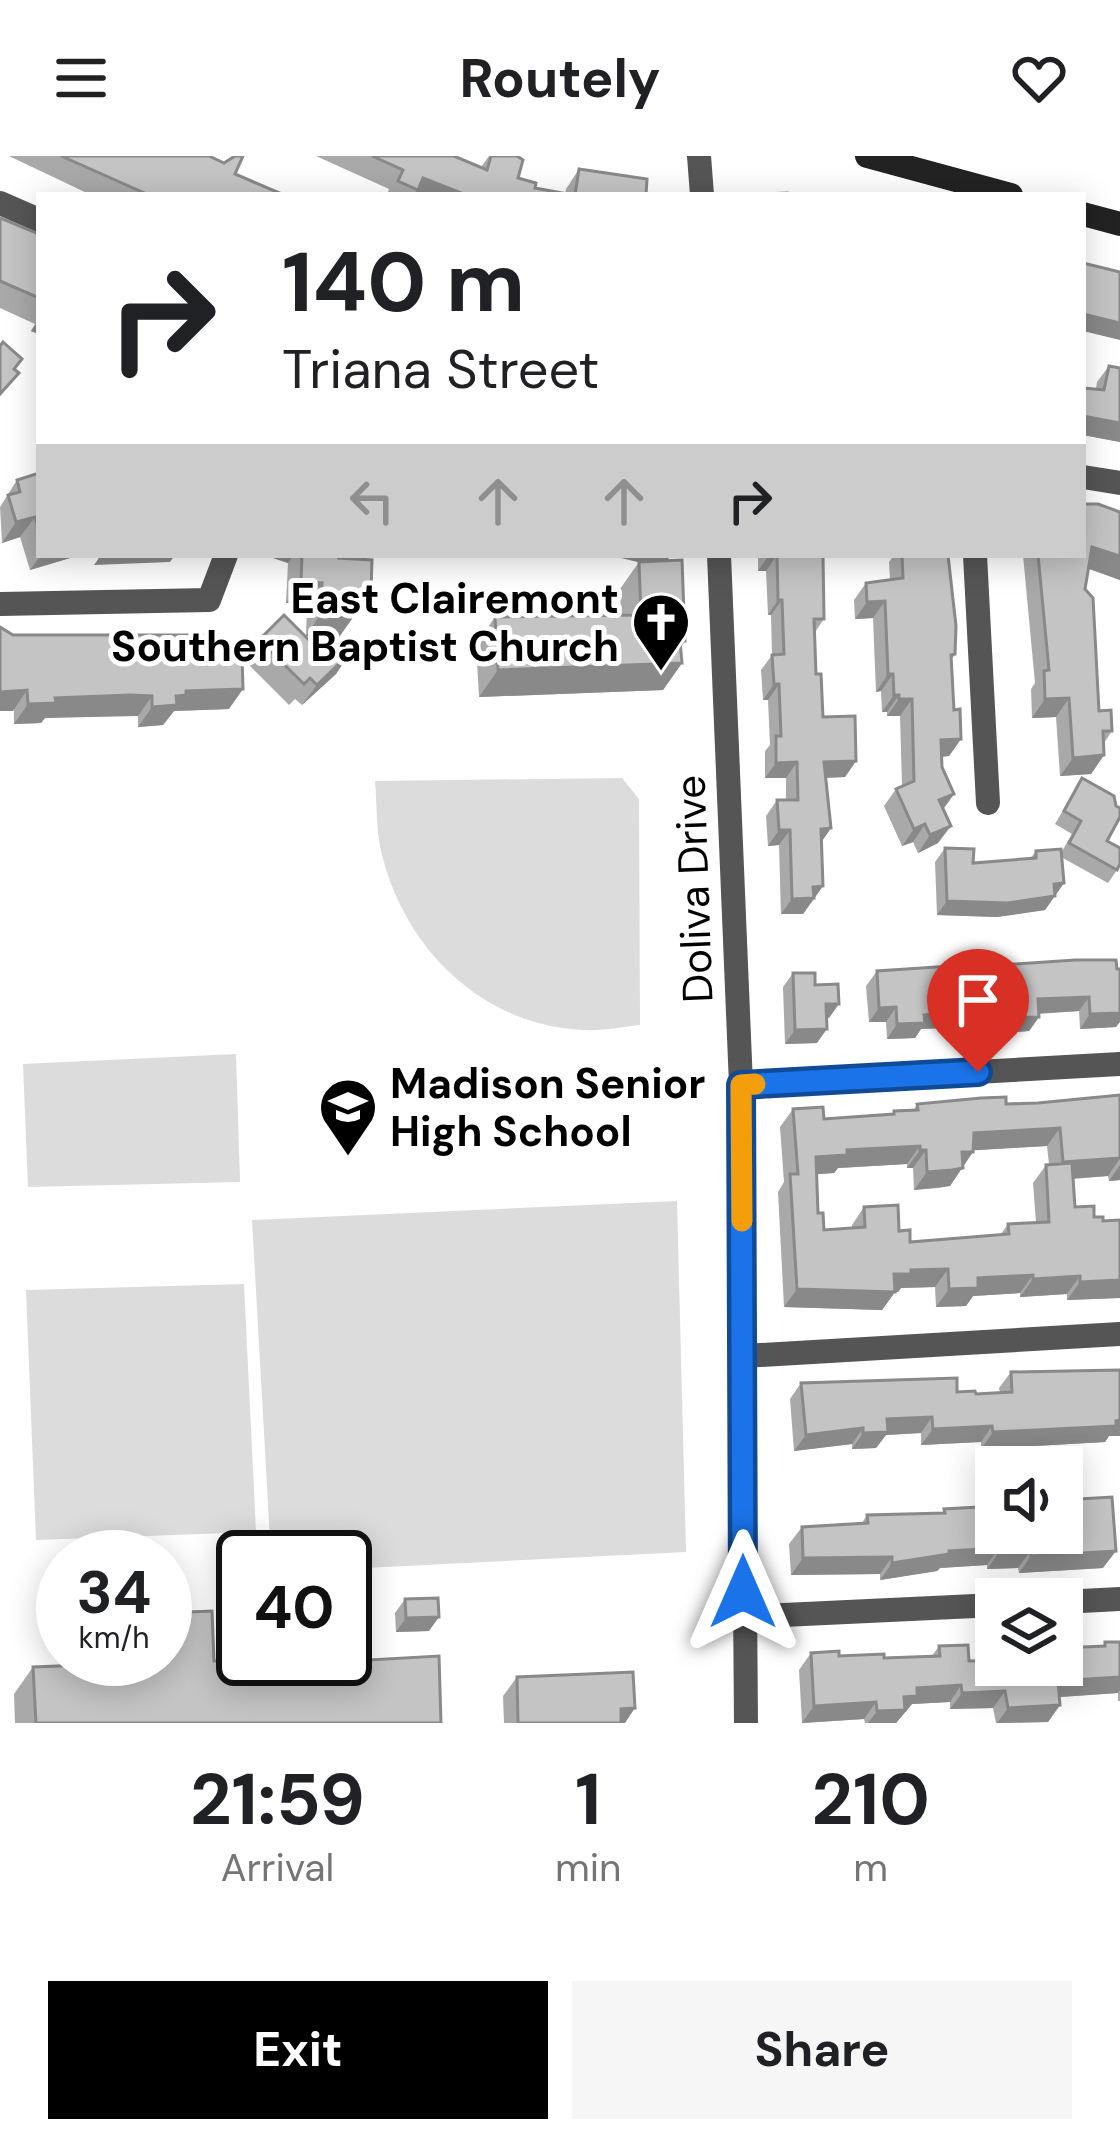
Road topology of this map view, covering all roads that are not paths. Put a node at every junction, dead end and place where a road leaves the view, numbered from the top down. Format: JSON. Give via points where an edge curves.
{"nodes":[{"id":1,"x":700,"y":156,"type":"edge"},
{"id":2,"x":867,"y":156,"type":"edge"},
{"id":3,"x":934,"y":165,"type":"edge"},
{"id":4,"x":701,"y":192,"type":"edge"},
{"id":5,"x":1003,"y":192,"type":"edge"},
{"id":6,"x":0,"y":202,"type":"edge"},
{"id":7,"x":1086,"y":215,"type":"edge"},
{"id":8,"x":36,"y":219,"type":"edge"},
{"id":9,"x":1120,"y":224,"type":"edge"},
{"id":10,"x":1086,"y":477,"type":"edge"},
{"id":11,"x":1120,"y":483,"type":"edge"},
{"id":12,"x":225,"y":558,"type":"edge"},
{"id":13,"x":719,"y":558,"type":"edge"},
{"id":14,"x":975,"y":558,"type":"edge"},
{"id":15,"x":0,"y":604,"type":"edge"},
{"id":16,"x":988,"y":803,"type":"dead end"},
{"id":17,"x":1120,"y":1064,"type":"edge"},
{"id":18,"x":741,"y":1085,"type":"junction"},
{"id":19,"x":1120,"y":1334,"type":"edge"},
{"id":20,"x":743,"y":1356,"type":"junction"},
{"id":21,"x":1120,"y":1599,"type":"edge"},
{"id":22,"x":1083,"y":1601,"type":"edge"},
{"id":23,"x":975,"y":1606,"type":"edge"},
{"id":24,"x":743,"y":1617,"type":"junction"},
{"id":25,"x":746,"y":1723,"type":"edge"}],
"edges":[{"from":1,"to":4,"type":"street"},
{"from":2,"to":3,"type":"main road"},
{"from":3,"to":5,"type":"main road"},
{"from":6,"to":8,"type":"street"},
{"from":7,"to":9,"type":"main road"},
{"from":10,"to":11,"type":"street"},
{"from":12,"to":15,"type":"street","via":[[209,600]]},
{"from":13,"to":18,"type":"street","name":"Doliva Drive"},
{"from":14,"to":16,"type":"street"},
{"from":17,"to":18,"type":"street"},
{"from":18,"to":20,"type":"street","name":"Doliva Drive"},
{"from":19,"to":20,"type":"street"},
{"from":20,"to":24,"type":"street","name":"Doliva Drive"},
{"from":21,"to":22,"type":"street"},
{"from":23,"to":24,"type":"street"},
{"from":24,"to":25,"type":"street","name":"Doliva Drive"}]}
